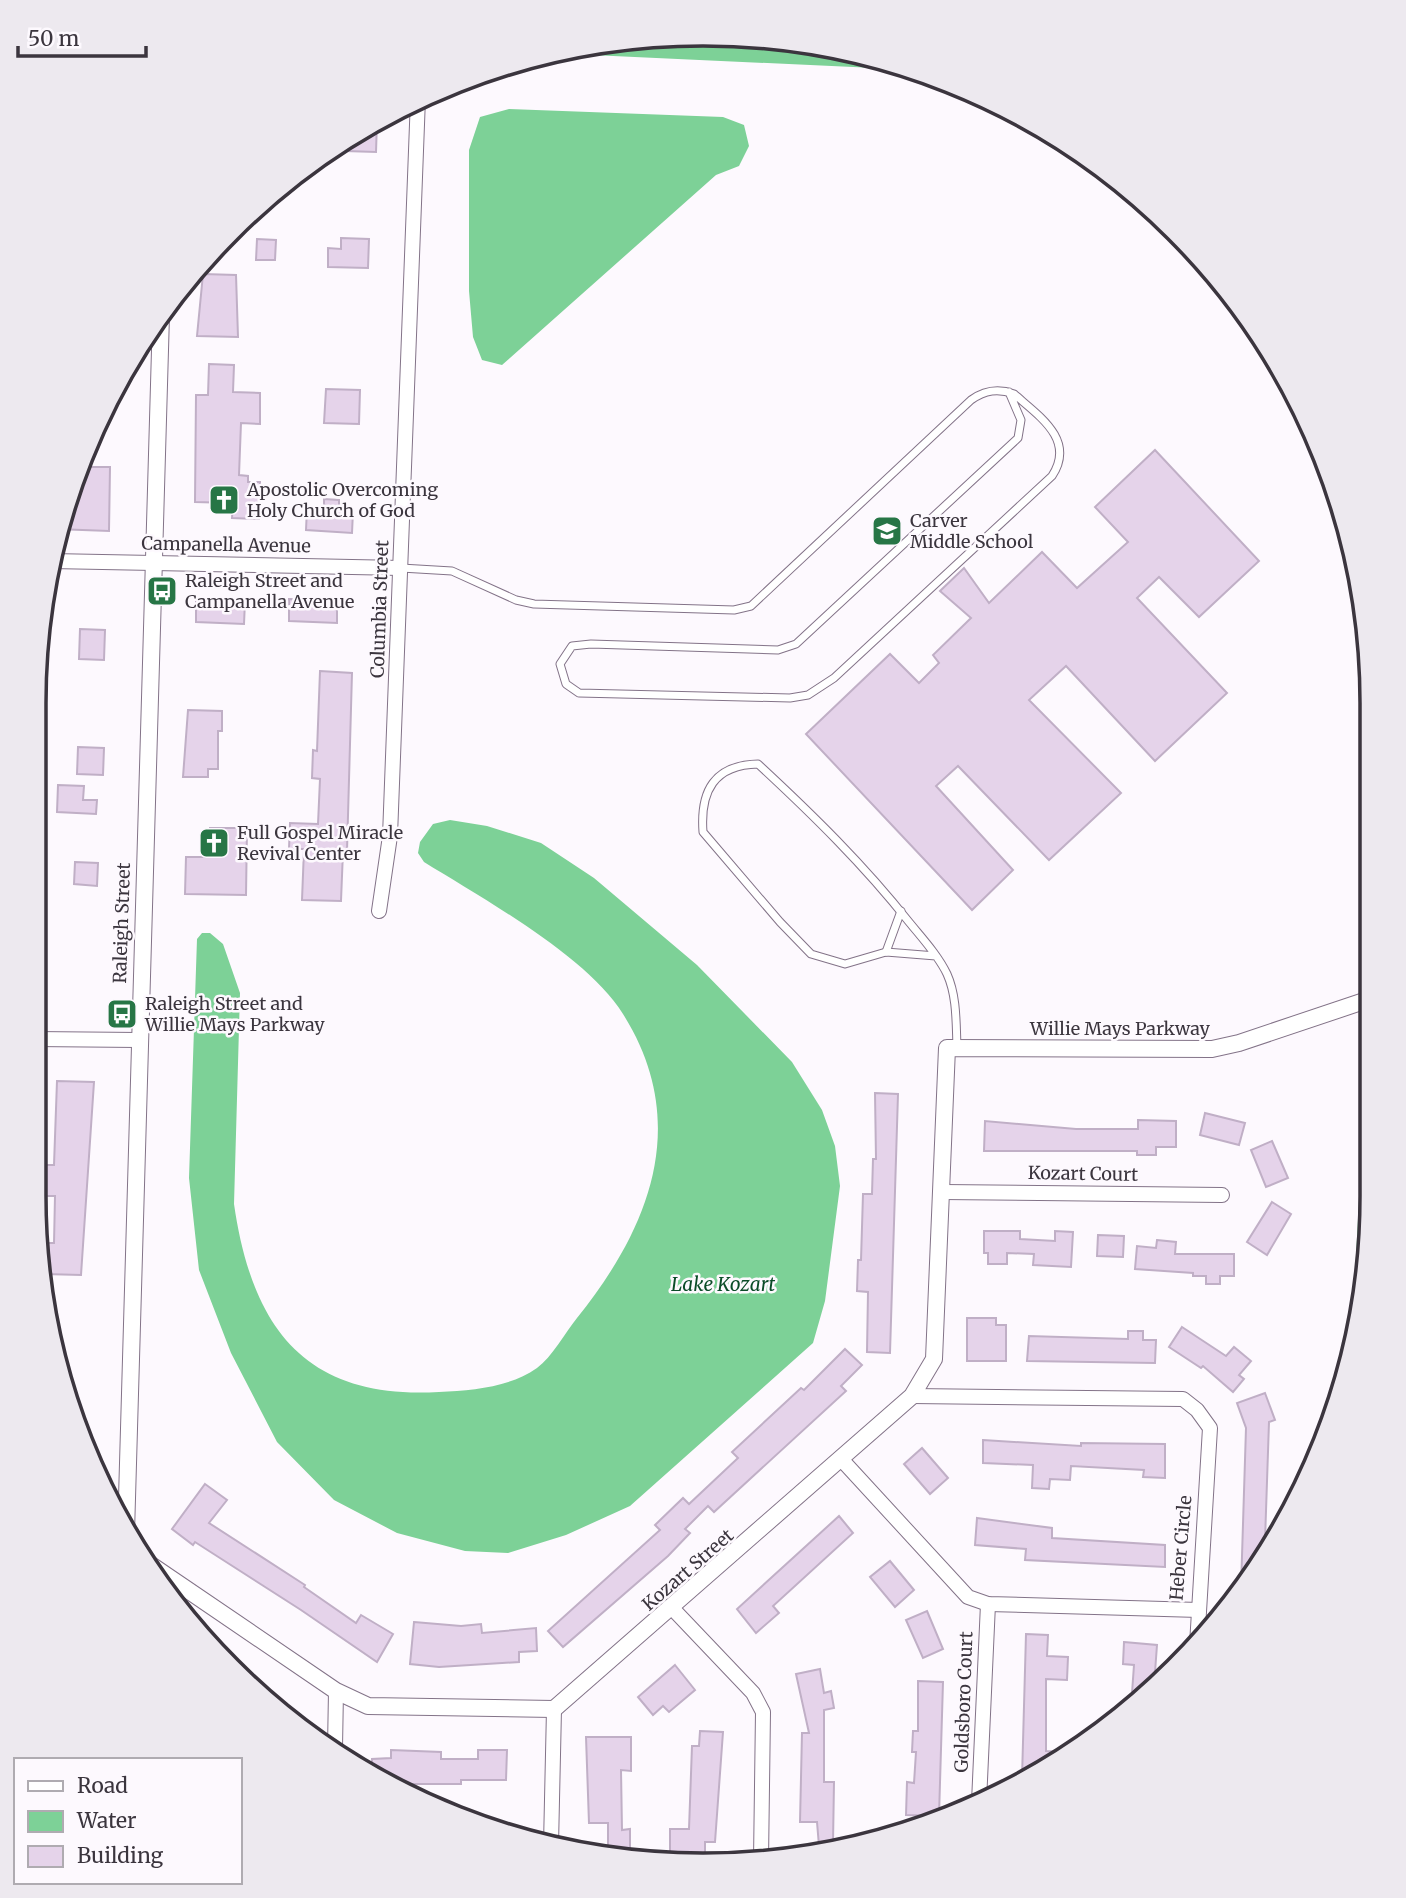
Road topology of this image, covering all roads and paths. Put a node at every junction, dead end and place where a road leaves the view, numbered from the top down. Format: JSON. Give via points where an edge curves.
{"nodes":[{"id":1,"x":418,"y":111,"type":"edge"},
{"id":2,"x":160,"y":332,"type":"edge"},
{"id":3,"x":1009,"y":392,"type":"junction"},
{"id":4,"x":61,"y":561,"type":"edge"},
{"id":5,"x":152,"y":563,"type":"junction"},
{"id":6,"x":401,"y":568,"type":"junction"},
{"id":7,"x":901,"y":911,"type":"junction"},
{"id":8,"x":379,"y":912,"type":"dead end"},
{"id":9,"x":886,"y":952,"type":"junction"},
{"id":10,"x":936,"y":956,"type":"junction"},
{"id":11,"x":1360,"y":1002,"type":"edge"},
{"id":12,"x":46,"y":1039,"type":"edge"},
{"id":13,"x":138,"y":1040,"type":"junction"},
{"id":14,"x":952,"y":1048,"type":"junction"},
{"id":15,"x":943,"y":1192,"type":"junction"},
{"id":16,"x":1222,"y":1195,"type":"dead end"},
{"id":17,"x":912,"y":1396,"type":"junction"},
{"id":18,"x":842,"y":1460,"type":"junction"},
{"id":19,"x":126,"y":1509,"type":"edge"},
{"id":20,"x":168,"y":1576,"type":"edge"},
{"id":21,"x":988,"y":1604,"type":"junction"},
{"id":22,"x":673,"y":1609,"type":"junction"},
{"id":23,"x":1199,"y":1610,"type":"junction"},
{"id":24,"x":1198,"y":1628,"type":"edge"},
{"id":25,"x":336,"y":1691,"type":"junction"},
{"id":26,"x":554,"y":1709,"type":"junction"},
{"id":27,"x":335,"y":1740,"type":"edge"},
{"id":28,"x":979,"y":1791,"type":"edge"},
{"id":29,"x":551,"y":1834,"type":"edge"},
{"id":30,"x":761,"y":1850,"type":"edge"}],
"edges":[{"from":1,"to":6,"type":"street","name":"Columbia Street"},
{"from":2,"to":5,"type":"street","name":"Raleigh Street"},
{"from":3,"to":3,"type":"lane","via":[[1021,420],[1018,438],[796,644],[778,650],[572,646],[560,664],[566,684],[588,693],[756,698],[790,698],[821,688],[1052,476],[1060,462],[1056,437]]},
{"from":3,"to":6,"type":"lane","via":[[987,391],[971,400],[751,606],[734,610],[534,604],[452,571]]},
{"from":4,"to":5,"type":"street","name":"Campanella Avenue"},
{"from":5,"to":6,"type":"street","name":"Campanella Avenue"},
{"from":5,"to":13,"type":"street","name":"Raleigh Street"},
{"from":6,"to":8,"type":"street","name":"Columbia Street","via":[[390,836]]},
{"from":7,"to":9,"type":"lane"},
{"from":7,"to":9,"type":"lane","via":[[851,853],[758,764],[723,773],[710,785],[703,799],[703,832],[811,954],[845,964]]},
{"from":7,"to":10,"type":"lane"},
{"from":9,"to":10,"type":"lane"},
{"from":10,"to":14,"type":"lane","via":[[948,975],[954,999]]},
{"from":11,"to":14,"type":"street","name":"Willie Mays Parkway","via":[[1212,1049]]},
{"from":12,"to":13,"type":"street"},
{"from":13,"to":19,"type":"street","name":"Raleigh Street"},
{"from":14,"to":15,"type":"street","name":"Kozart Street"},
{"from":15,"to":16,"type":"street","name":"Kozart Court"},
{"from":15,"to":17,"type":"street","name":"Kozart Street","via":[[934,1359]]},
{"from":17,"to":18,"type":"street","name":"Kozart Street"},
{"from":17,"to":23,"type":"street","name":"Heber Circle","via":[[1183,1399],[1198,1410],[1210,1428]]},
{"from":18,"to":21,"type":"street","name":"Heber Circle","via":[[968,1597]]},
{"from":18,"to":22,"type":"street","name":"Kozart Street"},
{"from":20,"to":25,"type":"street"},
{"from":21,"to":23,"type":"street","name":"Heber Circle"},
{"from":21,"to":28,"type":"street","name":"Goldsboro Court"},
{"from":22,"to":26,"type":"street","name":"Kozart Street"},
{"from":22,"to":30,"type":"street","via":[[753,1693],[763,1712]]},
{"from":23,"to":24,"type":"street"},
{"from":25,"to":26,"type":"street","via":[[368,1706]]},
{"from":25,"to":27,"type":"street"},
{"from":26,"to":29,"type":"street"}]}
